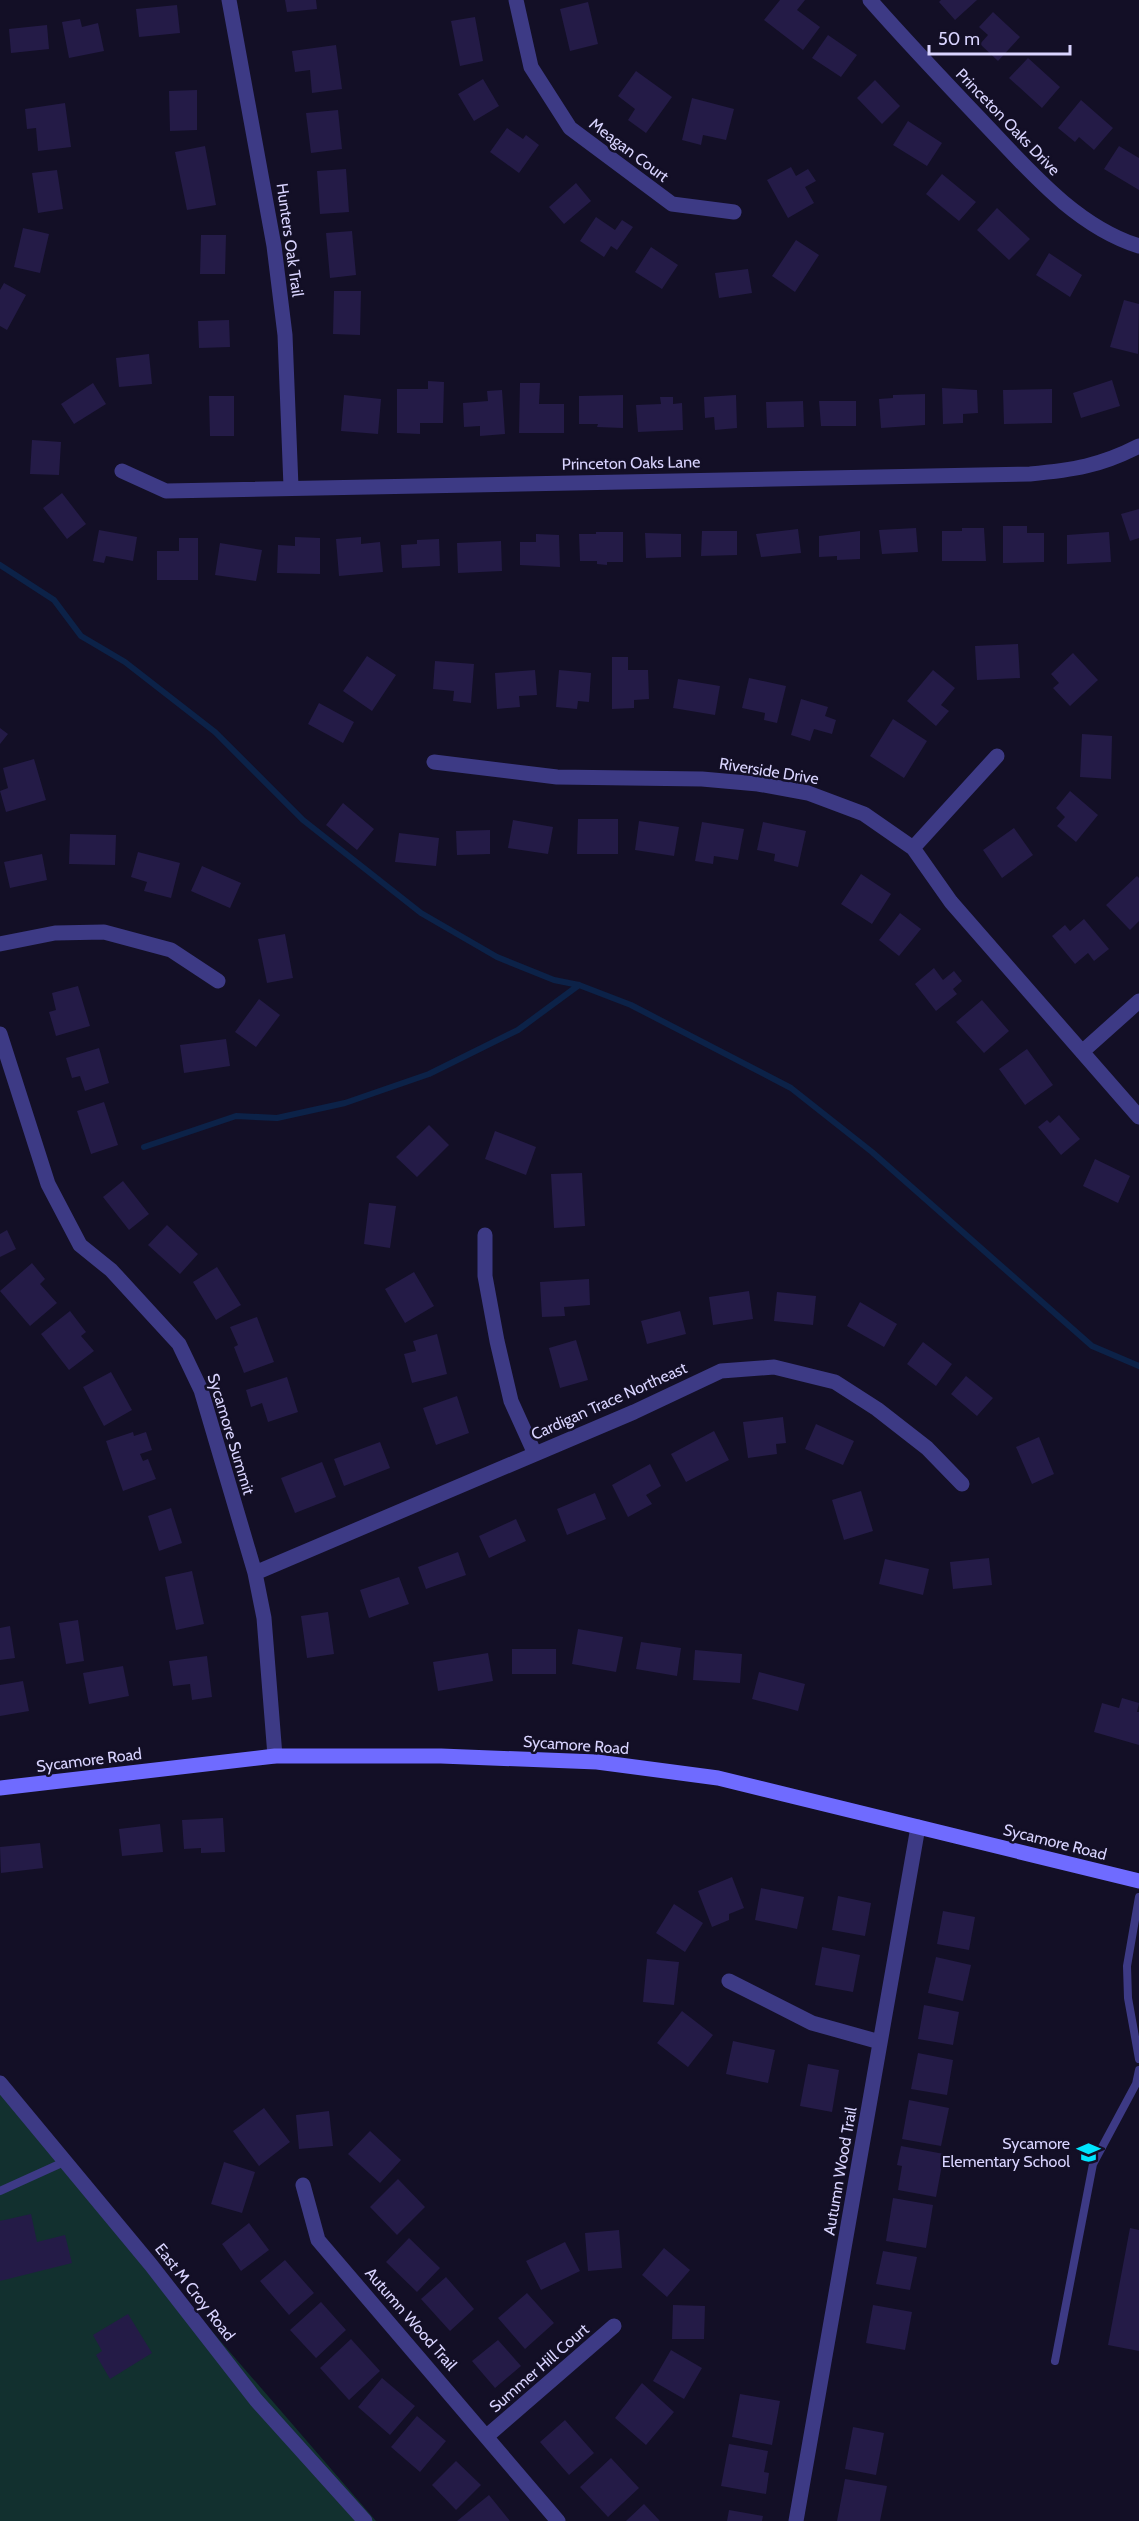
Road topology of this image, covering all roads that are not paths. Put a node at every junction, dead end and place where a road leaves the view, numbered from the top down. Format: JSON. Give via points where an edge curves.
{"nodes":[{"id":1,"x":229,"y":0,"type":"edge"},
{"id":2,"x":516,"y":0,"type":"edge"},
{"id":3,"x":870,"y":0,"type":"edge"},
{"id":4,"x":734,"y":212,"type":"dead end"},
{"id":5,"x":1139,"y":246,"type":"edge"},
{"id":6,"x":1139,"y":446,"type":"edge"},
{"id":7,"x":123,"y":471,"type":"dead end"},
{"id":8,"x":291,"y":487,"type":"junction"},
{"id":9,"x":997,"y":756,"type":"dead end"},
{"id":10,"x":434,"y":762,"type":"dead end"},
{"id":11,"x":913,"y":848,"type":"junction"},
{"id":12,"x":0,"y":944,"type":"edge"},
{"id":13,"x":218,"y":981,"type":"dead end"},
{"id":14,"x":1139,"y":1001,"type":"edge"},
{"id":15,"x":0,"y":1034,"type":"edge"},
{"id":16,"x":1082,"y":1052,"type":"junction"},
{"id":17,"x":1139,"y":1117,"type":"edge"},
{"id":18,"x":485,"y":1235,"type":"dead end"},
{"id":19,"x":534,"y":1454,"type":"junction"},
{"id":20,"x":962,"y":1484,"type":"dead end"},
{"id":21,"x":255,"y":1573,"type":"junction"},
{"id":22,"x":275,"y":1756,"type":"junction"},
{"id":23,"x":0,"y":1788,"type":"edge"},
{"id":24,"x":918,"y":1827,"type":"junction"},
{"id":25,"x":1139,"y":1881,"type":"edge"},
{"id":26,"x":1139,"y":1897,"type":"edge"},
{"id":27,"x":729,"y":1981,"type":"dead end"},
{"id":28,"x":1128,"y":1998,"type":"junction"},
{"id":29,"x":1139,"y":2007,"type":"edge"},
{"id":30,"x":880,"y":2042,"type":"junction"},
{"id":31,"x":1139,"y":2059,"type":"edge"},
{"id":32,"x":1139,"y":2070,"type":"edge"},
{"id":33,"x":0,"y":2083,"type":"edge"},
{"id":34,"x":64,"y":2162,"type":"junction"},
{"id":35,"x":303,"y":2185,"type":"dead end"},
{"id":36,"x":0,"y":2191,"type":"edge"},
{"id":37,"x":614,"y":2326,"type":"dead end"},
{"id":38,"x":1055,"y":2361,"type":"dead end"},
{"id":39,"x":487,"y":2436,"type":"junction"},
{"id":40,"x":365,"y":2521,"type":"edge"},
{"id":41,"x":558,"y":2521,"type":"edge"},
{"id":42,"x":796,"y":2521,"type":"edge"}],
"edges":[{"from":1,"to":8,"type":"street","name":"Hunters Oak Trail","via":[[274,246],[285,335]]},
{"from":2,"to":4,"type":"street","name":"Meagan Court","via":[[531,67],[570,128],[672,204]]},
{"from":3,"to":5,"type":"street","name":"Princeton Oaks Drive","via":[[1059,200],[1120,240]]},
{"from":6,"to":8,"type":"street","name":"Princeton Oaks Lane","via":[[1112,460],[1030,474]]},
{"from":7,"to":8,"type":"street","name":"Princeton Oaks Lane","via":[[166,491]]},
{"from":9,"to":11,"type":"street"},
{"from":10,"to":11,"type":"street","name":"Riverside Drive","via":[[557,777],[702,779],[808,793],[864,814]]},
{"from":11,"to":16,"type":"street","name":"Riverside Drive","via":[[951,902]]},
{"from":12,"to":13,"type":"street","via":[[55,933],[104,932],[171,950]]},
{"from":14,"to":16,"type":"street"},
{"from":15,"to":21,"type":"street","name":"Sycamore Summit","via":[[48,1184],[80,1245],[111,1270],[179,1344],[192,1370]]},
{"from":16,"to":17,"type":"street","name":"Riverside Drive"},
{"from":18,"to":19,"type":"street","via":[[485,1276],[497,1341],[511,1401]]},
{"from":19,"to":20,"type":"street","name":"Cardigan Trace Northeast","via":[[721,1371],[774,1367],[835,1382],[878,1409]]},
{"from":19,"to":21,"type":"street","name":"Cardigan Trace Northeast"},
{"from":21,"to":22,"type":"street","name":"Sycamore Summit","via":[[264,1618]]},
{"from":22,"to":23,"type":"street","name":"Sycamore Road"},
{"from":22,"to":24,"type":"street","name":"Sycamore Road","via":[[441,1756],[597,1762],[718,1778]]},
{"from":24,"to":25,"type":"street","name":"Sycamore Road"},
{"from":24,"to":30,"type":"street","name":"Autumn Wood Trail"},
{"from":26,"to":28,"type":"lane","via":[[1127,1966]]},
{"from":27,"to":30,"type":"street","via":[[812,2023]]},
{"from":28,"to":29,"type":"lane"},
{"from":28,"to":31,"type":"lane"},
{"from":30,"to":42,"type":"street","name":"Autumn Wood Trail"},
{"from":32,"to":38,"type":"lane","via":[[1136,2084],[1093,2164]]},
{"from":33,"to":34,"type":"street","name":"East M Croy Road"},
{"from":34,"to":36,"type":"lane"},
{"from":34,"to":40,"type":"street","name":"East M Croy Road","via":[[151,2265],[256,2400]]},
{"from":35,"to":39,"type":"street","name":"Autumn Wood Trail","via":[[318,2240]]},
{"from":37,"to":39,"type":"street","name":"Summer Hill Court"},
{"from":39,"to":41,"type":"street","name":"Autumn Wood Trail"}]}
